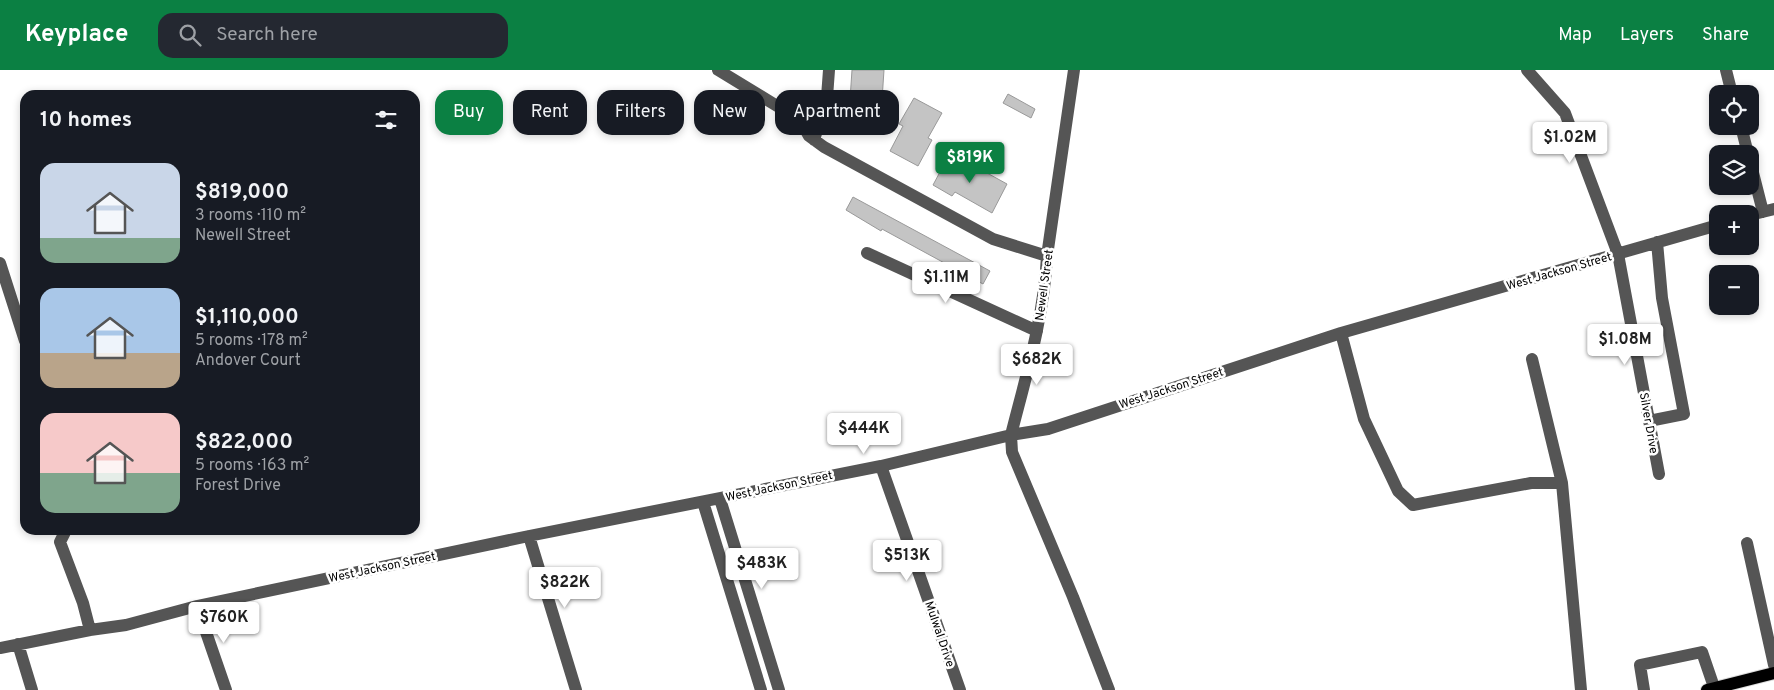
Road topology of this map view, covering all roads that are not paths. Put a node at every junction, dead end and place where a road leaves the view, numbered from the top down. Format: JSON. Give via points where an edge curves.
{"nodes":[{"id":1,"x":718,"y":70,"type":"edge"},
{"id":2,"x":828,"y":70,"type":"edge"},
{"id":3,"x":1074,"y":70,"type":"edge"},
{"id":4,"x":1526,"y":70,"type":"edge"},
{"id":5,"x":1726,"y":70,"type":"edge"},
{"id":6,"x":1730,"y":85,"type":"edge"},
{"id":7,"x":814,"y":140,"type":"junction"},
{"id":8,"x":1759,"y":184,"type":"edge"},
{"id":9,"x":1769,"y":210,"type":"edge"},
{"id":10,"x":1709,"y":228,"type":"edge"},
{"id":11,"x":1657,"y":242,"type":"junction"},
{"id":12,"x":867,"y":253,"type":"dead end"},
{"id":13,"x":1618,"y":254,"type":"junction"},
{"id":14,"x":1048,"y":256,"type":"junction"},
{"id":15,"x":0,"y":263,"type":"edge"},
{"id":16,"x":20,"y":325,"type":"edge"},
{"id":17,"x":1037,"y":331,"type":"junction"},
{"id":18,"x":1341,"y":333,"type":"junction"},
{"id":19,"x":1532,"y":359,"type":"dead end"},
{"id":20,"x":1649,"y":421,"type":"junction"},
{"id":21,"x":1011,"y":435,"type":"junction"},
{"id":22,"x":881,"y":466,"type":"junction"},
{"id":23,"x":1659,"y":474,"type":"dead end"},
{"id":24,"x":1562,"y":483,"type":"junction"},
{"id":25,"x":720,"y":499,"type":"junction"},
{"id":26,"x":703,"y":502,"type":"junction"},
{"id":27,"x":64,"y":535,"type":"edge"},
{"id":28,"x":529,"y":536,"type":"junction"},
{"id":29,"x":1747,"y":543,"type":"dead end"},
{"id":30,"x":197,"y":606,"type":"junction"},
{"id":31,"x":90,"y":630,"type":"junction"},
{"id":32,"x":18,"y":644,"type":"junction"},
{"id":33,"x":0,"y":648,"type":"edge"},
{"id":34,"x":1774,"y":665,"type":"edge"},
{"id":35,"x":1774,"y":673,"type":"edge"},
{"id":36,"x":1712,"y":689,"type":"edge"},
{"id":37,"x":32,"y":690,"type":"edge"},
{"id":38,"x":226,"y":690,"type":"edge"},
{"id":39,"x":576,"y":690,"type":"edge"},
{"id":40,"x":761,"y":690,"type":"edge"},
{"id":41,"x":779,"y":690,"type":"edge"},
{"id":42,"x":960,"y":690,"type":"edge"},
{"id":43,"x":1109,"y":690,"type":"edge"},
{"id":44,"x":1581,"y":690,"type":"edge"},
{"id":45,"x":1644,"y":690,"type":"edge"}],
"edges":[{"from":1,"to":7,"type":"street","via":[[800,120]]},
{"from":2,"to":7,"type":"street","via":[[827,97]]},
{"from":3,"to":14,"type":"street","name":"Newell Street"},
{"from":4,"to":13,"type":"street","name":"Silver Drive","via":[[1565,113]]},
{"from":5,"to":6,"type":"street"},
{"from":7,"to":14,"type":"street","via":[[993,239]]},
{"from":8,"to":9,"type":"street"},
{"from":10,"to":11,"type":"street","name":"West Jackson Street"},
{"from":11,"to":13,"type":"street","name":"West Jackson Street"},
{"from":11,"to":20,"type":"street","via":[[1662,298],[1684,414]]},
{"from":12,"to":17,"type":"street"},
{"from":13,"to":18,"type":"street","name":"West Jackson Street"},
{"from":13,"to":20,"type":"street","name":"Silver Drive"},
{"from":14,"to":17,"type":"street","name":"Newell Street"},
{"from":15,"to":16,"type":"street"},
{"from":17,"to":21,"type":"street","name":"Newell Street"},
{"from":18,"to":21,"type":"street","name":"West Jackson Street","via":[[1048,428]]},
{"from":18,"to":24,"type":"street","via":[[1364,419],[1398,491],[1413,506],[1531,483]]},
{"from":19,"to":24,"type":"street"},
{"from":20,"to":23,"type":"street","name":"Silver Drive"},
{"from":21,"to":22,"type":"street","name":"West Jackson Street"},
{"from":21,"to":43,"type":"street","name":"Newell Street","via":[[1012,452]]},
{"from":22,"to":25,"type":"street","name":"West Jackson Street"},
{"from":22,"to":42,"type":"street","name":"Mulwal Drive"},
{"from":24,"to":44,"type":"street"},
{"from":25,"to":26,"type":"street","name":"West Jackson Street"},
{"from":25,"to":41,"type":"street"},
{"from":26,"to":28,"type":"street","name":"West Jackson Street"},
{"from":26,"to":40,"type":"street"},
{"from":27,"to":31,"type":"street","via":[[60,542]]},
{"from":28,"to":30,"type":"street","name":"West Jackson Street"},
{"from":28,"to":39,"type":"street"},
{"from":29,"to":34,"type":"street"},
{"from":30,"to":31,"type":"street","name":"West Jackson Street"},
{"from":30,"to":38,"type":"street"},
{"from":31,"to":32,"type":"street","name":"West Jackson Street"},
{"from":32,"to":33,"type":"street","name":"West Jackson Street"},
{"from":32,"to":37,"type":"street"},
{"from":35,"to":36,"type":"main road"},
{"from":36,"to":45,"type":"street","via":[[1702,652],[1640,665]]}]}
